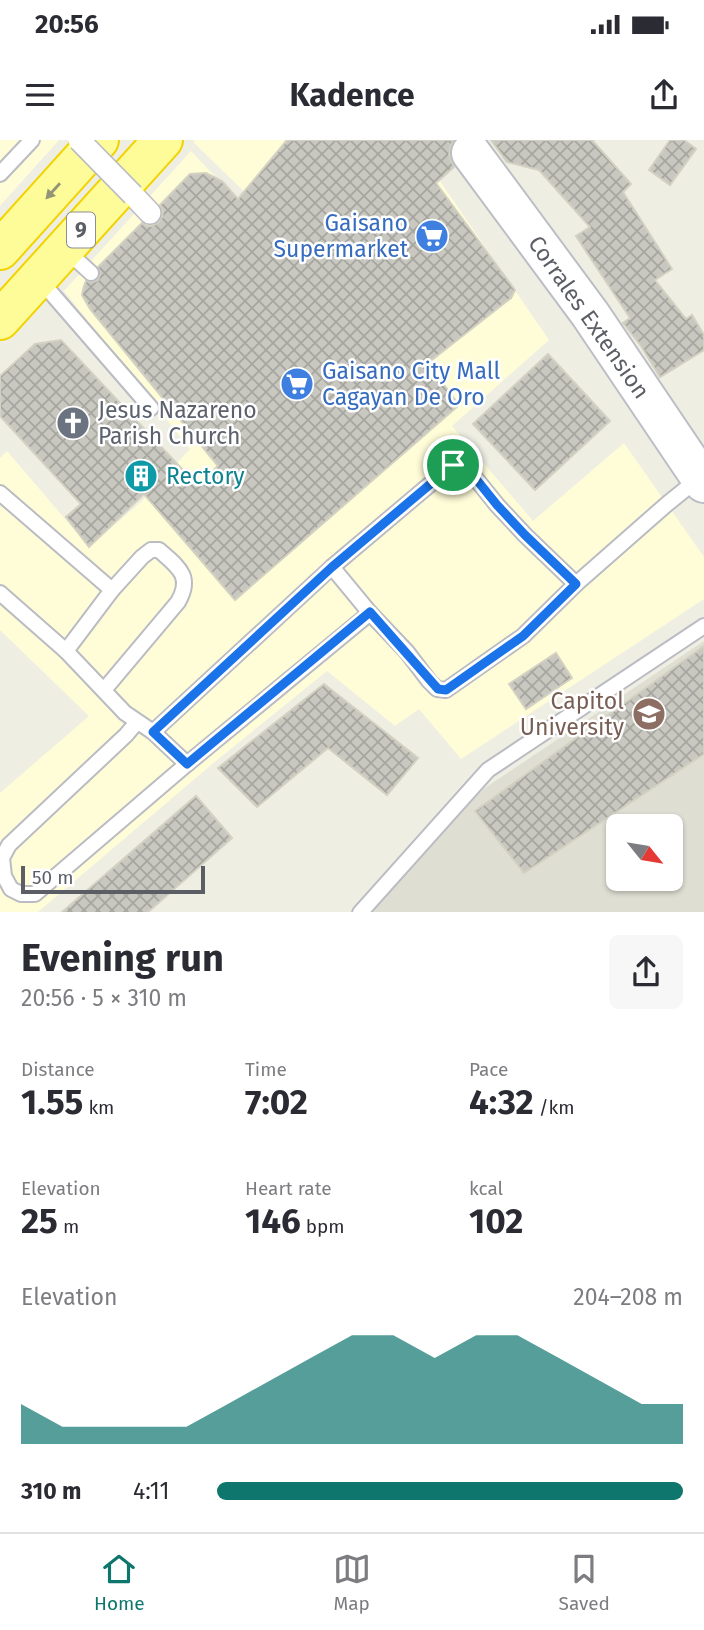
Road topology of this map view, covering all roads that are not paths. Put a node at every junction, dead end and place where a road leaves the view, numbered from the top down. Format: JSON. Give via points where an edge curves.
{"nodes":[{"id":1,"x":32,"y":140,"type":"edge"},
{"id":2,"x":79,"y":140,"type":"edge"},
{"id":3,"x":99,"y":140,"type":"edge"},
{"id":4,"x":163,"y":140,"type":"edge"},
{"id":5,"x":471,"y":153,"type":"dead end"},
{"id":6,"x":0,"y":174,"type":"edge"},
{"id":7,"x":150,"y":213,"type":"dead end"},
{"id":8,"x":0,"y":250,"type":"edge"},
{"id":9,"x":38,"y":278,"type":"junction"},
{"id":10,"x":0,"y":320,"type":"edge"},
{"id":11,"x":151,"y":408,"type":"dead end"},
{"id":12,"x":702,"y":480,"type":"edge"},
{"id":13,"x":0,"y":492,"type":"edge"},
{"id":14,"x":332,"y":567,"type":"junction"},
{"id":15,"x":576,"y":584,"type":"junction"},
{"id":16,"x":112,"y":590,"type":"junction"},
{"id":17,"x":0,"y":593,"type":"edge"},
{"id":18,"x":370,"y":612,"type":"junction"},
{"id":19,"x":704,"y":626,"type":"edge"},
{"id":20,"x":66,"y":651,"type":"junction"},
{"id":21,"x":104,"y":690,"type":"junction"},
{"id":22,"x":137,"y":722,"type":"junction"},
{"id":23,"x":153,"y":732,"type":"junction"},
{"id":24,"x":187,"y":764,"type":"junction"},
{"id":25,"x":360,"y":912,"type":"edge"}],
"edges":[{"from":1,"to":6,"type":"lane"},
{"from":2,"to":7,"type":"street","bridge":true},
{"from":3,"to":8,"type":"highway","number":"9","one_way":true},
{"from":4,"to":9,"type":"highway","number":"9","via":[[78,261]]},
{"from":5,"to":12,"type":"main road","name":"Corrales Extension","via":[[590,314]]},
{"from":9,"to":10,"type":"highway","number":"9"},
{"from":9,"to":11,"type":"lane"},
{"from":12,"to":15,"type":"lane","via":[[667,504]]},
{"from":13,"to":16,"type":"lane"},
{"from":14,"to":15,"type":"lane","via":[[453,465],[462,464]]},
{"from":14,"to":18,"type":"lane"},
{"from":14,"to":23,"type":"lane"},
{"from":15,"to":18,"type":"lane","via":[[523,636],[446,690],[429,681]]},
{"from":16,"to":20,"type":"lane"},
{"from":16,"to":21,"type":"lane","via":[[151,550],[159,550],[185,578],[178,602]]},
{"from":17,"to":20,"type":"lane"},
{"from":18,"to":24,"type":"lane"},
{"from":19,"to":25,"type":"lane","via":[[488,770]]},
{"from":20,"to":21,"type":"lane"},
{"from":21,"to":22,"type":"lane"},
{"from":22,"to":23,"type":"lane"},
{"from":22,"to":24,"type":"lane","via":[[9,845],[2,859],[11,889],[35,894]]},
{"from":23,"to":24,"type":"lane"}]}
